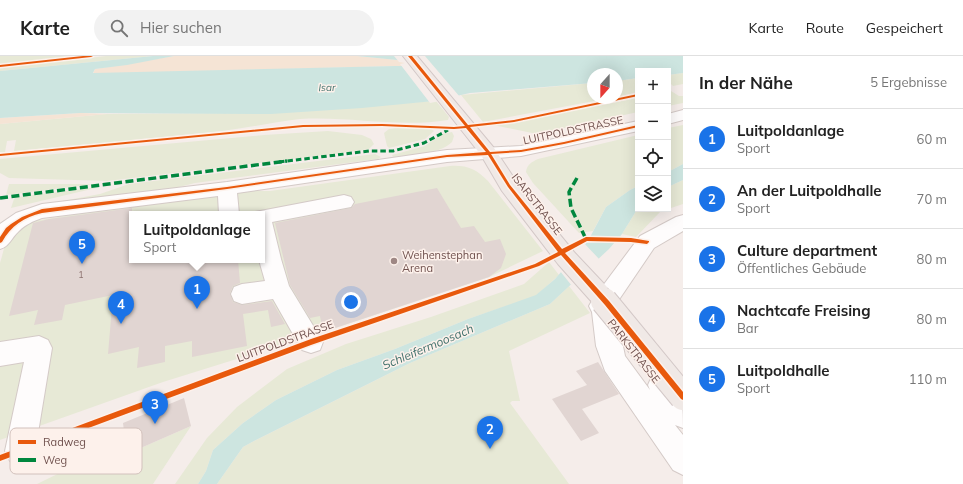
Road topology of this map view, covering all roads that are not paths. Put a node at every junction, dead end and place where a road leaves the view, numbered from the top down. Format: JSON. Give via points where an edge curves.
{"nodes":[{"id":1,"x":410,"y":56,"type":"edge"},
{"id":2,"x":683,"y":115,"type":"edge"},
{"id":3,"x":671,"y":118,"type":"edge"},
{"id":4,"x":635,"y":127,"type":"edge"},
{"id":5,"x":488,"y":152,"type":"junction"},
{"id":6,"x":254,"y":184,"type":"junction"},
{"id":7,"x":228,"y":188,"type":"junction"},
{"id":8,"x":344,"y":202,"type":"dead end"},
{"id":9,"x":229,"y":211,"type":"edge"},
{"id":10,"x":259,"y":211,"type":"edge"},
{"id":11,"x":265,"y":216,"type":"edge"},
{"id":12,"x":683,"y":222,"type":"edge"},
{"id":13,"x":265,"y":236,"type":"edge"},
{"id":14,"x":0,"y":241,"type":"edge"},
{"id":15,"x":280,"y":289,"type":"junction"},
{"id":16,"x":242,"y":294,"type":"dead end"},
{"id":17,"x":604,"y":312,"type":"junction"},
{"id":18,"x":311,"y":342,"type":"dead end"},
{"id":19,"x":0,"y":354,"type":"edge"},
{"id":20,"x":683,"y":397,"type":"edge"},
{"id":21,"x":683,"y":414,"type":"edge"},
{"id":22,"x":24,"y":428,"type":"edge"},
{"id":23,"x":683,"y":460,"type":"edge"}],
"edges":[{"from":1,"to":5,"type":"main road","name":"ISARSTRASSE"},
{"from":2,"to":3,"type":"street"},
{"from":4,"to":5,"type":"street","name":"LUITPOLDSTRASSE","via":[[527,150]]},
{"from":5,"to":6,"type":"street","name":"LUITPOLDSTRASSE","via":[[390,163]]},
{"from":5,"to":20,"type":"main road","name":"ISARSTRASSE","bridge":true,"via":[[508,185],[566,258],[607,303]]},
{"from":6,"to":7,"type":"street","name":"LUITPOLDSTRASSE"},
{"from":6,"to":10,"type":"street"},
{"from":7,"to":9,"type":"street"},
{"from":7,"to":14,"type":"street","name":"LUITPOLDSTRASSE","via":[[32,213],[18,220]]},
{"from":8,"to":11,"type":"street"},
{"from":12,"to":17,"type":"street","name":"PARKSTRASSE","via":[[647,242],[601,306]]},
{"from":13,"to":15,"type":"street"},
{"from":15,"to":16,"type":"street"},
{"from":15,"to":18,"type":"street"},
{"from":17,"to":21,"type":"street","name":"PARKSTRASSE"},
{"from":17,"to":23,"type":"street","via":[[614,362]]},
{"from":19,"to":22,"type":"street","via":[[39,348]]}]}
